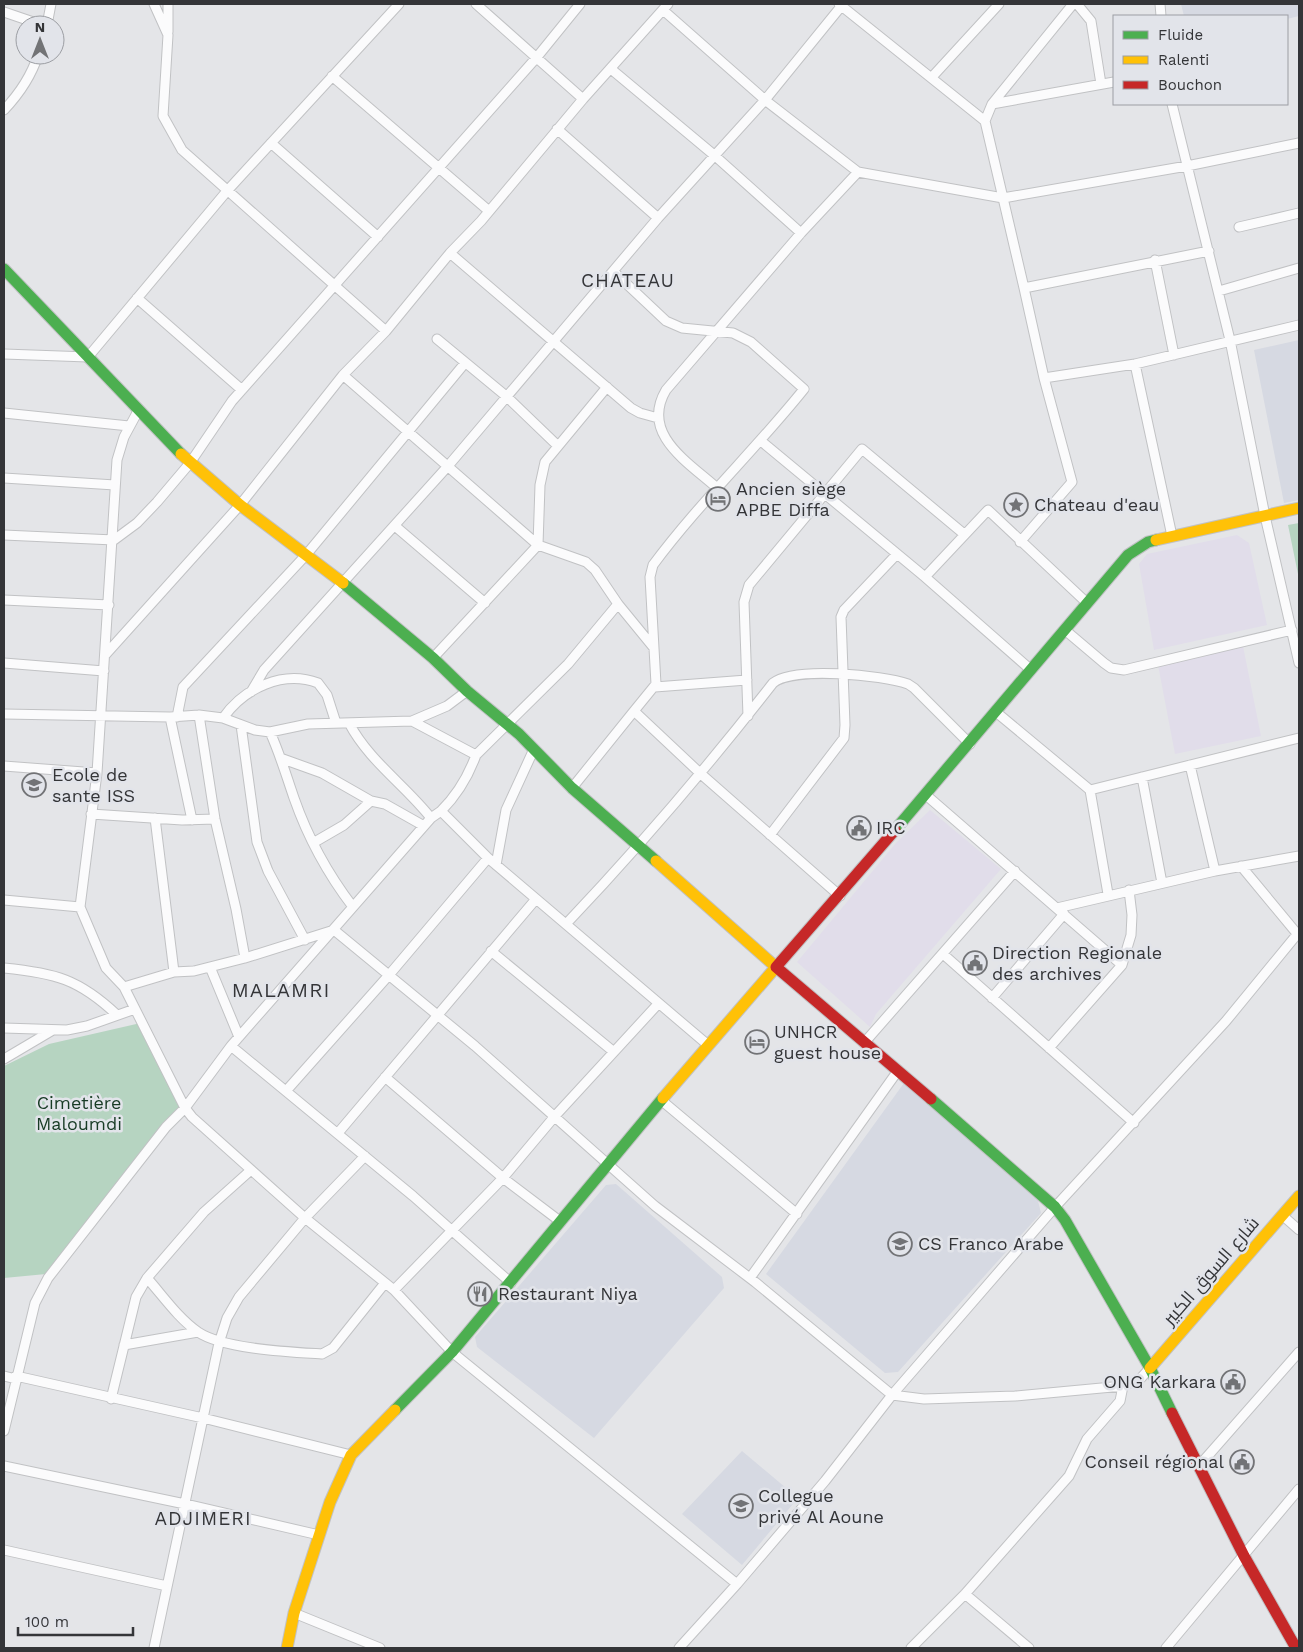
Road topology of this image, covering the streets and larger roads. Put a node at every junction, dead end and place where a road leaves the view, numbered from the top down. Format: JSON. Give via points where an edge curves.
{"nodes":[{"id":1,"x":154,"y":4,"type":"edge"},
{"id":2,"x":168,"y":4,"type":"edge"},
{"id":3,"x":399,"y":4,"type":"edge"},
{"id":4,"x":476,"y":4,"type":"edge"},
{"id":5,"x":580,"y":4,"type":"edge"},
{"id":6,"x":841,"y":4,"type":"edge"},
{"id":7,"x":999,"y":4,"type":"edge"},
{"id":8,"x":1074,"y":4,"type":"edge"},
{"id":9,"x":1078,"y":4,"type":"edge"},
{"id":10,"x":665,"y":7,"type":"edge"},
{"id":11,"x":168,"y":35,"type":"junction"},
{"id":12,"x":537,"y":57,"type":"junction"},
{"id":13,"x":34,"y":65,"type":"edge"},
{"id":14,"x":611,"y":69,"type":"junction"},
{"id":15,"x":332,"y":76,"type":"junction"},
{"id":16,"x":932,"y":77,"type":"junction"},
{"id":17,"x":1113,"y":82,"type":"edge"},
{"id":18,"x":1101,"y":84,"type":"junction"},
{"id":19,"x":584,"y":99,"type":"junction"},
{"id":20,"x":765,"y":100,"type":"junction"},
{"id":21,"x":992,"y":104,"type":"junction"},
{"id":22,"x":1172,"y":105,"type":"edge"},
{"id":23,"x":4,"y":110,"type":"edge"},
{"id":24,"x":985,"y":121,"type":"junction"},
{"id":25,"x":558,"y":129,"type":"junction"},
{"id":26,"x":271,"y":142,"type":"junction"},
{"id":27,"x":1299,"y":143,"type":"edge"},
{"id":28,"x":714,"y":154,"type":"junction"},
{"id":29,"x":1187,"y":166,"type":"junction"},
{"id":30,"x":438,"y":167,"type":"junction"},
{"id":31,"x":858,"y":172,"type":"junction"},
{"id":32,"x":227,"y":191,"type":"junction"},
{"id":33,"x":1003,"y":198,"type":"junction"},
{"id":34,"x":489,"y":210,"type":"junction"},
{"id":35,"x":1299,"y":213,"type":"edge"},
{"id":36,"x":658,"y":218,"type":"junction"},
{"id":37,"x":1239,"y":227,"type":"dead end"},
{"id":38,"x":801,"y":233,"type":"junction"},
{"id":39,"x":378,"y":237,"type":"junction"},
{"id":40,"x":1209,"y":251,"type":"junction"},
{"id":41,"x":450,"y":253,"type":"junction"},
{"id":42,"x":1155,"y":260,"type":"junction"},
{"id":43,"x":1299,"y":268,"type":"edge"},
{"id":44,"x":4,"y":269,"type":"edge"},
{"id":45,"x":614,"y":272,"type":"junction"},
{"id":46,"x":334,"y":287,"type":"junction"},
{"id":47,"x":1024,"y":288,"type":"junction"},
{"id":48,"x":1219,"y":292,"type":"junction"},
{"id":49,"x":137,"y":298,"type":"junction"},
{"id":50,"x":1299,"y":325,"type":"edge"},
{"id":51,"x":386,"y":331,"type":"junction"},
{"id":52,"x":716,"y":331,"type":"junction"},
{"id":53,"x":437,"y":339,"type":"dead end"},
{"id":54,"x":1230,"y":340,"type":"junction"},
{"id":55,"x":554,"y":341,"type":"junction"},
{"id":56,"x":4,"y":354,"type":"edge"},
{"id":57,"x":1174,"y":355,"type":"junction"},
{"id":58,"x":88,"y":356,"type":"junction"},
{"id":59,"x":464,"y":363,"type":"junction"},
{"id":60,"x":1135,"y":364,"type":"junction"},
{"id":61,"x":344,"y":375,"type":"junction"},
{"id":62,"x":1044,"y":378,"type":"junction"},
{"id":63,"x":607,"y":387,"type":"junction"},
{"id":64,"x":242,"y":390,"type":"junction"},
{"id":65,"x":506,"y":396,"type":"junction"},
{"id":66,"x":138,"y":411,"type":"junction"},
{"id":67,"x":4,"y":413,"type":"edge"},
{"id":68,"x":658,"y":418,"type":"junction"},
{"id":69,"x":129,"y":426,"type":"junction"},
{"id":70,"x":410,"y":431,"type":"junction"},
{"id":71,"x":761,"y":441,"type":"junction"},
{"id":72,"x":558,"y":446,"type":"junction"},
{"id":73,"x":190,"y":462,"type":"junction"},
{"id":74,"x":448,"y":466,"type":"junction"},
{"id":75,"x":4,"y":478,"type":"edge"},
{"id":76,"x":116,"y":485,"type":"junction"},
{"id":77,"x":717,"y":488,"type":"junction"},
{"id":78,"x":824,"y":493,"type":"junction"},
{"id":79,"x":240,"y":505,"type":"junction"},
{"id":80,"x":1299,"y":508,"type":"edge"},
{"id":81,"x":1265,"y":516,"type":"junction"},
{"id":82,"x":395,"y":526,"type":"junction"},
{"id":83,"x":964,"y":534,"type":"junction"},
{"id":84,"x":4,"y":535,"type":"edge"},
{"id":85,"x":1172,"y":536,"type":"junction"},
{"id":86,"x":114,"y":540,"type":"junction"},
{"id":87,"x":1020,"y":542,"type":"junction"},
{"id":88,"x":538,"y":545,"type":"junction"},
{"id":89,"x":897,"y":554,"type":"junction"},
{"id":90,"x":306,"y":555,"type":"junction"},
{"id":91,"x":925,"y":577,"type":"junction"},
{"id":92,"x":344,"y":584,"type":"junction"},
{"id":93,"x":4,"y":600,"type":"edge"},
{"id":94,"x":1086,"y":602,"type":"junction"},
{"id":95,"x":485,"y":603,"type":"junction"},
{"id":96,"x":618,"y":604,"type":"junction"},
{"id":97,"x":110,"y":605,"type":"junction"},
{"id":98,"x":1065,"y":630,"type":"junction"},
{"id":99,"x":1292,"y":630,"type":"junction"},
{"id":100,"x":654,"y":648,"type":"junction"},
{"id":101,"x":106,"y":654,"type":"junction"},
{"id":102,"x":433,"y":658,"type":"junction"},
{"id":103,"x":4,"y":663,"type":"edge"},
{"id":104,"x":1299,"y":663,"type":"edge"},
{"id":105,"x":1031,"y":670,"type":"junction"},
{"id":106,"x":104,"y":671,"type":"junction"},
{"id":107,"x":843,"y":673,"type":"junction"},
{"id":108,"x":746,"y":680,"type":"junction"},
{"id":109,"x":655,"y":687,"type":"junction"},
{"id":110,"x":467,"y":691,"type":"junction"},
{"id":111,"x":251,"y":692,"type":"junction"},
{"id":112,"x":634,"y":712,"type":"junction"},
{"id":113,"x":996,"y":712,"type":"junction"},
{"id":114,"x":4,"y":714,"type":"edge"},
{"id":115,"x":198,"y":715,"type":"junction"},
{"id":116,"x":748,"y":716,"type":"junction"},
{"id":117,"x":101,"y":717,"type":"junction"},
{"id":118,"x":174,"y":717,"type":"junction"},
{"id":119,"x":223,"y":718,"type":"junction"},
{"id":120,"x":412,"y":721,"type":"junction"},
{"id":121,"x":336,"y":723,"type":"junction"},
{"id":122,"x":349,"y":723,"type":"junction"},
{"id":123,"x":506,"y":723,"type":"junction"},
{"id":124,"x":242,"y":724,"type":"junction"},
{"id":125,"x":270,"y":732,"type":"junction"},
{"id":126,"x":1299,"y":738,"type":"edge"},
{"id":127,"x":970,"y":744,"type":"junction"},
{"id":128,"x":534,"y":749,"type":"junction"},
{"id":129,"x":476,"y":755,"type":"junction"},
{"id":130,"x":283,"y":759,"type":"junction"},
{"id":131,"x":1190,"y":765,"type":"junction"},
{"id":132,"x":4,"y":766,"type":"edge"},
{"id":133,"x":97,"y":773,"type":"junction"},
{"id":134,"x":701,"y":774,"type":"junction"},
{"id":135,"x":1142,"y":777,"type":"junction"},
{"id":136,"x":572,"y":788,"type":"junction"},
{"id":137,"x":1090,"y":790,"type":"junction"},
{"id":138,"x":926,"y":795,"type":"junction"},
{"id":139,"x":371,"y":801,"type":"junction"},
{"id":140,"x":441,"y":811,"type":"junction"},
{"id":141,"x":91,"y":814,"type":"junction"},
{"id":142,"x":155,"y":818,"type":"junction"},
{"id":143,"x":431,"y":818,"type":"junction"},
{"id":144,"x":214,"y":819,"type":"junction"},
{"id":145,"x":192,"y":820,"type":"junction"},
{"id":146,"x":424,"y":826,"type":"junction"},
{"id":147,"x":770,"y":835,"type":"junction"},
{"id":148,"x":313,"y":843,"type":"junction"},
{"id":149,"x":640,"y":847,"type":"junction"},
{"id":150,"x":1299,"y":856,"type":"edge"},
{"id":151,"x":488,"y":858,"type":"junction"},
{"id":152,"x":496,"y":865,"type":"junction"},
{"id":153,"x":1240,"y":866,"type":"junction"},
{"id":154,"x":1015,"y":871,"type":"junction"},
{"id":155,"x":1215,"y":871,"type":"junction"},
{"id":156,"x":1162,"y":883,"type":"junction"},
{"id":157,"x":1129,"y":890,"type":"junction"},
{"id":158,"x":1108,"y":894,"type":"junction"},
{"id":159,"x":840,"y":896,"type":"junction"},
{"id":160,"x":536,"y":898,"type":"junction"},
{"id":161,"x":4,"y":900,"type":"edge"},
{"id":162,"x":353,"y":906,"type":"junction"},
{"id":163,"x":80,"y":907,"type":"junction"},
{"id":164,"x":1060,"y":911,"type":"junction"},
{"id":165,"x":566,"y":924,"type":"junction"},
{"id":166,"x":334,"y":930,"type":"junction"},
{"id":167,"x":1298,"y":934,"type":"edge"},
{"id":168,"x":305,"y":940,"type":"junction"},
{"id":169,"x":491,"y":950,"type":"junction"},
{"id":170,"x":943,"y":954,"type":"junction"},
{"id":171,"x":245,"y":958,"type":"junction"},
{"id":172,"x":1122,"y":966,"type":"junction"},
{"id":173,"x":210,"y":967,"type":"junction"},
{"id":174,"x":776,"y":967,"type":"junction"},
{"id":175,"x":4,"y":968,"type":"edge"},
{"id":176,"x":174,"y":972,"type":"junction"},
{"id":177,"x":389,"y":975,"type":"junction"},
{"id":178,"x":124,"y":987,"type":"junction"},
{"id":179,"x":992,"y":998,"type":"junction"},
{"id":180,"x":658,"y":1004,"type":"junction"},
{"id":181,"x":135,"y":1009,"type":"junction"},
{"id":182,"x":437,"y":1014,"type":"junction"},
{"id":183,"x":117,"y":1015,"type":"junction"},
{"id":184,"x":4,"y":1028,"type":"edge"},
{"id":185,"x":54,"y":1029,"type":"junction"},
{"id":186,"x":240,"y":1037,"type":"junction"},
{"id":187,"x":864,"y":1043,"type":"junction"},
{"id":188,"x":708,"y":1045,"type":"junction"},
{"id":189,"x":231,"y":1046,"type":"junction"},
{"id":190,"x":1050,"y":1048,"type":"junction"},
{"id":191,"x":614,"y":1052,"type":"junction"},
{"id":192,"x":4,"y":1059,"type":"edge"},
{"id":193,"x":897,"y":1072,"type":"junction"},
{"id":194,"x":385,"y":1077,"type":"junction"},
{"id":195,"x":286,"y":1091,"type":"junction"},
{"id":196,"x":662,"y":1100,"type":"junction"},
{"id":197,"x":185,"y":1108,"type":"junction"},
{"id":198,"x":555,"y":1116,"type":"junction"},
{"id":199,"x":1134,"y":1123,"type":"junction"},
{"id":200,"x":338,"y":1133,"type":"junction"},
{"id":201,"x":365,"y":1156,"type":"junction"},
{"id":202,"x":607,"y":1163,"type":"junction"},
{"id":203,"x":251,"y":1170,"type":"junction"},
{"id":204,"x":503,"y":1178,"type":"junction"},
{"id":205,"x":1299,"y":1196,"type":"edge"},
{"id":206,"x":1055,"y":1207,"type":"junction"},
{"id":207,"x":797,"y":1214,"type":"junction"},
{"id":208,"x":1282,"y":1215,"type":"junction"},
{"id":209,"x":305,"y":1218,"type":"junction"},
{"id":210,"x":561,"y":1222,"type":"junction"},
{"id":211,"x":452,"y":1228,"type":"junction"},
{"id":212,"x":1299,"y":1230,"type":"edge"},
{"id":213,"x":147,"y":1278,"type":"junction"},
{"id":214,"x":750,"y":1278,"type":"junction"},
{"id":215,"x":385,"y":1283,"type":"junction"},
{"id":216,"x":511,"y":1283,"type":"junction"},
{"id":217,"x":394,"y":1290,"type":"junction"},
{"id":218,"x":198,"y":1332,"type":"junction"},
{"id":219,"x":219,"y":1343,"type":"junction"},
{"id":220,"x":124,"y":1345,"type":"junction"},
{"id":221,"x":452,"y":1352,"type":"junction"},
{"id":222,"x":1298,"y":1355,"type":"edge"},
{"id":223,"x":1150,"y":1368,"type":"junction"},
{"id":224,"x":4,"y":1376,"type":"edge"},
{"id":225,"x":16,"y":1378,"type":"junction"},
{"id":226,"x":1123,"y":1386,"type":"junction"},
{"id":227,"x":892,"y":1395,"type":"junction"},
{"id":228,"x":111,"y":1399,"type":"junction"},
{"id":229,"x":203,"y":1418,"type":"junction"},
{"id":230,"x":4,"y":1431,"type":"edge"},
{"id":231,"x":351,"y":1455,"type":"junction"},
{"id":232,"x":4,"y":1466,"type":"edge"},
{"id":233,"x":1198,"y":1466,"type":"junction"},
{"id":234,"x":1299,"y":1489,"type":"edge"},
{"id":235,"x":185,"y":1504,"type":"junction"},
{"id":236,"x":319,"y":1535,"type":"junction"},
{"id":237,"x":4,"y":1550,"type":"edge"},
{"id":238,"x":1244,"y":1556,"type":"junction"},
{"id":239,"x":737,"y":1584,"type":"junction"},
{"id":240,"x":167,"y":1586,"type":"junction"},
{"id":241,"x":966,"y":1594,"type":"junction"},
{"id":242,"x":294,"y":1613,"type":"junction"},
{"id":243,"x":154,"y":1648,"type":"edge"},
{"id":244,"x":288,"y":1648,"type":"edge"},
{"id":245,"x":380,"y":1648,"type":"edge"},
{"id":246,"x":679,"y":1648,"type":"edge"},
{"id":247,"x":911,"y":1648,"type":"edge"},
{"id":248,"x":1028,"y":1648,"type":"edge"},
{"id":249,"x":1166,"y":1648,"type":"edge"},
{"id":250,"x":1296,"y":1648,"type":"edge"}],
"edges":[{"from":1,"to":11,"type":"street"},
{"from":2,"to":11,"type":"street"},
{"from":3,"to":15,"type":"street"},
{"from":4,"to":12,"type":"street"},
{"from":5,"to":12,"type":"street"},
{"from":6,"to":16,"type":"street"},
{"from":6,"to":20,"type":"street"},
{"from":7,"to":16,"type":"street"},
{"from":8,"to":21,"type":"street"},
{"from":9,"to":18,"type":"street","via":[[1091,22]]},
{"from":10,"to":14,"type":"street"},
{"from":10,"to":20,"type":"street"},
{"from":11,"to":32,"type":"street","via":[[163,116],[182,150]]},
{"from":12,"to":19,"type":"street"},
{"from":12,"to":30,"type":"street"},
{"from":13,"to":23,"type":"street","via":[[18,96]]},
{"from":14,"to":19,"type":"street"},
{"from":14,"to":28,"type":"street"},
{"from":15,"to":26,"type":"street"},
{"from":15,"to":30,"type":"street"},
{"from":16,"to":24,"type":"street"},
{"from":17,"to":18,"type":"street"},
{"from":18,"to":21,"type":"street"},
{"from":19,"to":25,"type":"street"},
{"from":20,"to":28,"type":"street"},
{"from":20,"to":31,"type":"street"},
{"from":21,"to":24,"type":"street"},
{"from":22,"to":29,"type":"street"},
{"from":24,"to":33,"type":"street"},
{"from":25,"to":34,"type":"street"},
{"from":25,"to":36,"type":"street"},
{"from":26,"to":32,"type":"street"},
{"from":26,"to":39,"type":"street"},
{"from":27,"to":29,"type":"street"},
{"from":28,"to":36,"type":"street"},
{"from":28,"to":38,"type":"street"},
{"from":29,"to":33,"type":"street"},
{"from":29,"to":40,"type":"street"},
{"from":30,"to":34,"type":"street"},
{"from":30,"to":39,"type":"street"},
{"from":31,"to":33,"type":"street"},
{"from":31,"to":38,"type":"street"},
{"from":32,"to":46,"type":"street"},
{"from":32,"to":49,"type":"street"},
{"from":33,"to":47,"type":"street"},
{"from":34,"to":41,"type":"street"},
{"from":35,"to":37,"type":"street"},
{"from":36,"to":45,"type":"street"},
{"from":38,"to":52,"type":"street"},
{"from":39,"to":46,"type":"street"},
{"from":40,"to":42,"type":"street"},
{"from":40,"to":48,"type":"street"},
{"from":41,"to":51,"type":"street"},
{"from":41,"to":55,"type":"street"},
{"from":42,"to":47,"type":"street"},
{"from":42,"to":57,"type":"street"},
{"from":43,"to":48,"type":"street"},
{"from":44,"to":58,"type":"street"},
{"from":45,"to":52,"type":"street","via":[[673,325]]},
{"from":45,"to":55,"type":"street"},
{"from":46,"to":51,"type":"street"},
{"from":46,"to":64,"type":"street"},
{"from":47,"to":62,"type":"street"},
{"from":48,"to":54,"type":"street"},
{"from":49,"to":58,"type":"street"},
{"from":49,"to":64,"type":"street"},
{"from":50,"to":54,"type":"street"},
{"from":51,"to":61,"type":"street"},
{"from":52,"to":68,"type":"street","via":[[666,390]]},
{"from":52,"to":71,"type":"street","via":[[733,333],[751,342],[804,389]]},
{"from":53,"to":59,"type":"street"},
{"from":54,"to":57,"type":"street"},
{"from":54,"to":81,"type":"street"},
{"from":55,"to":63,"type":"street"},
{"from":55,"to":65,"type":"street"},
{"from":56,"to":58,"type":"street"},
{"from":57,"to":60,"type":"street"},
{"from":58,"to":66,"type":"street"},
{"from":59,"to":65,"type":"street"},
{"from":59,"to":70,"type":"street"},
{"from":60,"to":62,"type":"street"},
{"from":60,"to":85,"type":"street"},
{"from":61,"to":70,"type":"street"},
{"from":61,"to":79,"type":"street"},
{"from":62,"to":87,"type":"street","via":[[1072,482]]},
{"from":63,"to":68,"type":"street","via":[[631,408]]},
{"from":63,"to":72,"type":"street"},
{"from":64,"to":73,"type":"street"},
{"from":65,"to":72,"type":"street"},
{"from":65,"to":74,"type":"street"},
{"from":66,"to":69,"type":"street"},
{"from":66,"to":73,"type":"street"},
{"from":67,"to":69,"type":"street"},
{"from":68,"to":77,"type":"street","via":[[667,442]]},
{"from":69,"to":76,"type":"street","via":[[117,460]]},
{"from":70,"to":74,"type":"street"},
{"from":70,"to":90,"type":"street"},
{"from":71,"to":77,"type":"street"},
{"from":71,"to":78,"type":"street"},
{"from":72,"to":88,"type":"street","via":[[545,462],[541,477]]},
{"from":73,"to":79,"type":"street"},
{"from":73,"to":86,"type":"street","via":[[137,523]]},
{"from":74,"to":82,"type":"street"},
{"from":74,"to":88,"type":"street"},
{"from":75,"to":76,"type":"street"},
{"from":76,"to":86,"type":"street"},
{"from":77,"to":100,"type":"street","via":[[666,547],[650,571]]},
{"from":78,"to":83,"type":"street","via":[[862,449]]},
{"from":78,"to":89,"type":"street"},
{"from":78,"to":108,"type":"street","via":[[746,592]]},
{"from":79,"to":90,"type":"street"},
{"from":79,"to":101,"type":"street"},
{"from":80,"to":81,"type":"street"},
{"from":81,"to":85,"type":"street"},
{"from":81,"to":99,"type":"street"},
{"from":82,"to":92,"type":"street"},
{"from":82,"to":95,"type":"street"},
{"from":83,"to":87,"type":"street","via":[[988,510]]},
{"from":83,"to":91,"type":"street"},
{"from":84,"to":86,"type":"street"},
{"from":85,"to":94,"type":"street","via":[[1138,547]]},
{"from":86,"to":97,"type":"street"},
{"from":87,"to":94,"type":"street"},
{"from":88,"to":95,"type":"street"},
{"from":88,"to":96,"type":"street","via":[[586,562]]},
{"from":89,"to":91,"type":"street"},
{"from":89,"to":107,"type":"street","via":[[844,610],[840,624]]},
{"from":90,"to":92,"type":"street"},
{"from":90,"to":118,"type":"street","via":[[184,687]]},
{"from":91,"to":105,"type":"street"},
{"from":92,"to":102,"type":"street"},
{"from":92,"to":111,"type":"street","via":[[264,670]]},
{"from":93,"to":97,"type":"street"},
{"from":94,"to":98,"type":"street"},
{"from":95,"to":102,"type":"street"},
{"from":96,"to":100,"type":"street"},
{"from":96,"to":123,"type":"street","via":[[568,664]]},
{"from":97,"to":101,"type":"street"},
{"from":98,"to":99,"type":"street","via":[[1111,668],[1124,670]]},
{"from":98,"to":105,"type":"street"},
{"from":99,"to":104,"type":"street"},
{"from":100,"to":109,"type":"street"},
{"from":101,"to":106,"type":"street"},
{"from":102,"to":110,"type":"street"},
{"from":103,"to":106,"type":"street"},
{"from":105,"to":113,"type":"street"},
{"from":106,"to":117,"type":"street"},
{"from":107,"to":116,"type":"street","via":[[783,676],[772,683]]},
{"from":107,"to":127,"type":"street","via":[[901,682],[914,688]]},
{"from":107,"to":147,"type":"street","via":[[844,738]]},
{"from":108,"to":109,"type":"street"},
{"from":108,"to":116,"type":"street"},
{"from":109,"to":112,"type":"street"},
{"from":110,"to":120,"type":"street","via":[[447,706]]},
{"from":110,"to":123,"type":"street"},
{"from":111,"to":119,"type":"street","via":[[233,704]]},
{"from":111,"to":121,"type":"street","via":[[279,679],[313,681],[327,695]]},
{"from":112,"to":134,"type":"street"},
{"from":112,"to":136,"type":"street"},
{"from":113,"to":127,"type":"street"},
{"from":113,"to":137,"type":"street"},
{"from":114,"to":117,"type":"street"},
{"from":115,"to":118,"type":"street"},
{"from":115,"to":119,"type":"street"},
{"from":115,"to":144,"type":"street"},
{"from":116,"to":134,"type":"street"},
{"from":117,"to":118,"type":"street"},
{"from":117,"to":133,"type":"street"},
{"from":118,"to":145,"type":"street"},
{"from":119,"to":124,"type":"street"},
{"from":120,"to":122,"type":"street"},
{"from":120,"to":129,"type":"street"},
{"from":121,"to":122,"type":"street"},
{"from":121,"to":125,"type":"street","via":[[287,727]]},
{"from":122,"to":143,"type":"street","via":[[364,748]]},
{"from":123,"to":128,"type":"street"},
{"from":123,"to":129,"type":"street"},
{"from":124,"to":125,"type":"street"},
{"from":124,"to":168,"type":"street","via":[[259,848]]},
{"from":125,"to":130,"type":"street"},
{"from":126,"to":131,"type":"street"},
{"from":127,"to":138,"type":"street"},
{"from":128,"to":136,"type":"street"},
{"from":128,"to":152,"type":"street","via":[[506,810]]},
{"from":129,"to":140,"type":"street","via":[[455,797]]},
{"from":130,"to":139,"type":"street","via":[[322,773]]},
{"from":130,"to":148,"type":"street","via":[[294,798]]},
{"from":131,"to":135,"type":"street"},
{"from":131,"to":155,"type":"street"},
{"from":132,"to":133,"type":"street"},
{"from":133,"to":141,"type":"street"},
{"from":134,"to":147,"type":"street"},
{"from":134,"to":149,"type":"street"},
{"from":135,"to":137,"type":"street"},
{"from":135,"to":156,"type":"street"},
{"from":136,"to":149,"type":"street"},
{"from":137,"to":158,"type":"street"},
{"from":138,"to":154,"type":"street"},
{"from":138,"to":159,"type":"street"},
{"from":139,"to":146,"type":"street","via":[[385,804]]},
{"from":139,"to":148,"type":"street","via":[[344,825]]},
{"from":140,"to":143,"type":"street"},
{"from":140,"to":151,"type":"street"},
{"from":141,"to":142,"type":"street"},
{"from":141,"to":163,"type":"street"},
{"from":142,"to":145,"type":"street"},
{"from":142,"to":176,"type":"street"},
{"from":143,"to":146,"type":"street"},
{"from":144,"to":145,"type":"street"},
{"from":144,"to":171,"type":"street"},
{"from":146,"to":162,"type":"street"},
{"from":147,"to":159,"type":"street"},
{"from":148,"to":162,"type":"street","via":[[326,870]]},
{"from":149,"to":165,"type":"street"},
{"from":149,"to":174,"type":"street"},
{"from":150,"to":153,"type":"street"},
{"from":151,"to":152,"type":"street"},
{"from":151,"to":177,"type":"street"},
{"from":152,"to":160,"type":"street"},
{"from":153,"to":155,"type":"street"},
{"from":153,"to":167,"type":"street"},
{"from":154,"to":164,"type":"street"},
{"from":154,"to":170,"type":"street"},
{"from":155,"to":156,"type":"street"},
{"from":156,"to":157,"type":"street"},
{"from":157,"to":158,"type":"street"},
{"from":157,"to":172,"type":"street","via":[[1131,935]]},
{"from":158,"to":164,"type":"street"},
{"from":159,"to":174,"type":"street"},
{"from":160,"to":165,"type":"street"},
{"from":160,"to":169,"type":"street"},
{"from":161,"to":163,"type":"street"},
{"from":162,"to":166,"type":"street"},
{"from":163,"to":178,"type":"street","via":[[106,968]]},
{"from":164,"to":172,"type":"street"},
{"from":164,"to":179,"type":"street"},
{"from":165,"to":180,"type":"street"},
{"from":166,"to":168,"type":"street"},
{"from":166,"to":177,"type":"street"},
{"from":166,"to":186,"type":"street"},
{"from":167,"to":199,"type":"street","via":[[1226,1022]]},
{"from":168,"to":171,"type":"street"},
{"from":169,"to":182,"type":"street"},
{"from":169,"to":191,"type":"street"},
{"from":170,"to":179,"type":"street"},
{"from":170,"to":187,"type":"street"},
{"from":171,"to":173,"type":"street"},
{"from":172,"to":190,"type":"street"},
{"from":173,"to":176,"type":"street"},
{"from":173,"to":186,"type":"street"},
{"from":174,"to":187,"type":"street"},
{"from":174,"to":188,"type":"street"},
{"from":175,"to":183,"type":"street","via":[[61,977],[88,991]]},
{"from":176,"to":178,"type":"street"},
{"from":177,"to":182,"type":"street"},
{"from":177,"to":195,"type":"street"},
{"from":178,"to":181,"type":"street"},
{"from":179,"to":190,"type":"street"},
{"from":180,"to":188,"type":"street"},
{"from":180,"to":191,"type":"street"},
{"from":181,"to":183,"type":"street"},
{"from":181,"to":197,"type":"street"},
{"from":182,"to":194,"type":"street"},
{"from":182,"to":198,"type":"street"},
{"from":183,"to":185,"type":"street","via":[[87,1026]]},
{"from":184,"to":185,"type":"street"},
{"from":185,"to":192,"type":"street"},
{"from":186,"to":189,"type":"street"},
{"from":187,"to":193,"type":"street"},
{"from":188,"to":196,"type":"street"},
{"from":189,"to":195,"type":"street"},
{"from":189,"to":197,"type":"street"},
{"from":190,"to":199,"type":"street"},
{"from":191,"to":198,"type":"street"},
{"from":193,"to":206,"type":"street","via":[[943,1108]]},
{"from":193,"to":207,"type":"street"},
{"from":194,"to":200,"type":"street"},
{"from":194,"to":204,"type":"street"},
{"from":195,"to":200,"type":"street"},
{"from":196,"to":202,"type":"street"},
{"from":196,"to":207,"type":"street"},
{"from":197,"to":203,"type":"street"},
{"from":197,"to":225,"type":"street","via":[[48,1278],[35,1303]]},
{"from":198,"to":202,"type":"street"},
{"from":198,"to":204,"type":"street"},
{"from":199,"to":206,"type":"street"},
{"from":200,"to":201,"type":"street"},
{"from":201,"to":209,"type":"street"},
{"from":201,"to":211,"type":"street"},
{"from":202,"to":210,"type":"street"},
{"from":202,"to":214,"type":"street","via":[[655,1206]]},
{"from":203,"to":209,"type":"street"},
{"from":203,"to":213,"type":"street","via":[[204,1212]]},
{"from":204,"to":210,"type":"street"},
{"from":204,"to":211,"type":"street"},
{"from":205,"to":208,"type":"street","name":"شارع السوق الكبير"},
{"from":206,"to":223,"type":"street"},
{"from":206,"to":227,"type":"street"},
{"from":207,"to":214,"type":"street"},
{"from":208,"to":212,"type":"street"},
{"from":208,"to":223,"type":"street","name":"شارع السوق الكبير"},
{"from":209,"to":215,"type":"street"},
{"from":209,"to":219,"type":"street","via":[[240,1297],[227,1318]]},
{"from":210,"to":216,"type":"street"},
{"from":211,"to":216,"type":"street"},
{"from":211,"to":217,"type":"street"},
{"from":213,"to":218,"type":"street"},
{"from":213,"to":220,"type":"street","via":[[136,1297]]},
{"from":214,"to":227,"type":"street"},
{"from":215,"to":217,"type":"street"},
{"from":215,"to":219,"type":"street","via":[[326,1353]]},
{"from":216,"to":221,"type":"street"},
{"from":217,"to":221,"type":"street"},
{"from":218,"to":219,"type":"street"},
{"from":218,"to":220,"type":"street"},
{"from":219,"to":229,"type":"street"},
{"from":220,"to":228,"type":"street"},
{"from":221,"to":231,"type":"street"},
{"from":221,"to":239,"type":"street"},
{"from":222,"to":233,"type":"street"},
{"from":223,"to":226,"type":"street","via":[[1141,1378]]},
{"from":223,"to":233,"type":"street"},
{"from":224,"to":225,"type":"street"},
{"from":225,"to":228,"type":"street"},
{"from":225,"to":230,"type":"street"},
{"from":226,"to":227,"type":"street","via":[[1015,1396],[924,1399]]},
{"from":226,"to":241,"type":"street","via":[[1120,1401],[1087,1438],[1069,1476]]},
{"from":227,"to":239,"type":"street","via":[[825,1481]]},
{"from":228,"to":229,"type":"street"},
{"from":229,"to":231,"type":"street"},
{"from":229,"to":235,"type":"street"},
{"from":231,"to":236,"type":"street"},
{"from":232,"to":235,"type":"street"},
{"from":233,"to":238,"type":"street"},
{"from":234,"to":238,"type":"street"},
{"from":235,"to":236,"type":"street"},
{"from":235,"to":240,"type":"street"},
{"from":236,"to":242,"type":"street"},
{"from":237,"to":240,"type":"street"},
{"from":238,"to":249,"type":"street"},
{"from":238,"to":250,"type":"street"},
{"from":239,"to":246,"type":"street"},
{"from":240,"to":243,"type":"street"},
{"from":241,"to":247,"type":"street"},
{"from":241,"to":248,"type":"street"},
{"from":242,"to":244,"type":"street"},
{"from":242,"to":245,"type":"street"}]}
